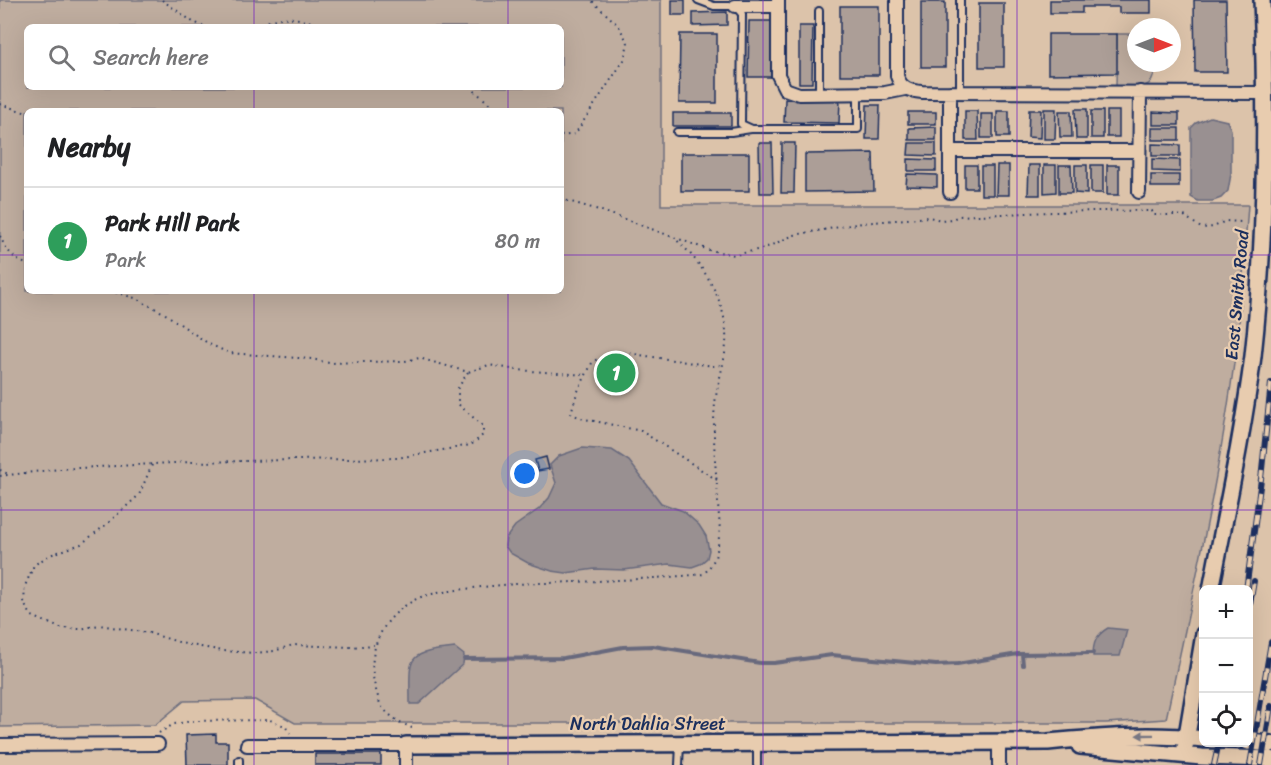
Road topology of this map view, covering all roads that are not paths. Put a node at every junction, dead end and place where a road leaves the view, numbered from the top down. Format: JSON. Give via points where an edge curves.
{"nodes":[{"id":1,"x":698,"y":0,"type":"edge"},
{"id":2,"x":897,"y":0,"type":"edge"},
{"id":3,"x":960,"y":0,"type":"edge"},
{"id":4,"x":1262,"y":0,"type":"edge"},
{"id":5,"x":778,"y":3,"type":"edge"},
{"id":6,"x":735,"y":6,"type":"junction"},
{"id":7,"x":819,"y":11,"type":"dead end"},
{"id":8,"x":905,"y":88,"type":"junction"},
{"id":9,"x":955,"y":92,"type":"junction"},
{"id":10,"x":1140,"y":92,"type":"junction"},
{"id":11,"x":858,"y":93,"type":"junction"},
{"id":12,"x":1264,"y":93,"type":"junction"},
{"id":13,"x":819,"y":94,"type":"junction"},
{"id":14,"x":752,"y":129,"type":"junction"},
{"id":15,"x":677,"y":132,"type":"dead end"},
{"id":16,"x":950,"y":151,"type":"junction"},
{"id":17,"x":1139,"y":151,"type":"junction"},
{"id":18,"x":950,"y":192,"type":"dead end"},
{"id":19,"x":1139,"y":192,"type":"dead end"},
{"id":20,"x":1212,"y":585,"type":"edge"},
{"id":21,"x":1202,"y":639,"type":"edge"},
{"id":22,"x":1186,"y":737,"type":"junction"},
{"id":23,"x":1199,"y":739,"type":"edge"},
{"id":24,"x":1048,"y":742,"type":"junction"},
{"id":25,"x":1253,"y":742,"type":"edge"},
{"id":26,"x":999,"y":743,"type":"junction"},
{"id":27,"x":158,"y":744,"type":"dead end"},
{"id":28,"x":247,"y":744,"type":"dead end"},
{"id":29,"x":680,"y":744,"type":"junction"},
{"id":30,"x":757,"y":744,"type":"junction"},
{"id":31,"x":1271,"y":744,"type":"edge"},
{"id":32,"x":0,"y":745,"type":"edge"},
{"id":33,"x":406,"y":745,"type":"junction"},
{"id":34,"x":1271,"y":759,"type":"edge"},
{"id":35,"x":1182,"y":760,"type":"edge"},
{"id":36,"x":406,"y":765,"type":"edge"},
{"id":37,"x":679,"y":765,"type":"edge"},
{"id":38,"x":757,"y":765,"type":"edge"},
{"id":39,"x":999,"y":765,"type":"edge"}],
"edges":[{"from":1,"to":6,"type":"lane","via":[[714,6]]},
{"from":2,"to":8,"type":"street","via":[[897,70]]},
{"from":3,"to":9,"type":"lane"},
{"from":4,"to":12,"type":"street","name":"East Smith Road"},
{"from":5,"to":6,"type":"street"},
{"from":5,"to":13,"type":"street","via":[[781,85],[794,93]]},
{"from":6,"to":14,"type":"lane","via":[[742,14],[741,124]]},
{"from":7,"to":13,"type":"lane"},
{"from":8,"to":9,"type":"street","via":[[916,92]]},
{"from":8,"to":11,"type":"street"},
{"from":9,"to":10,"type":"street"},
{"from":9,"to":16,"type":"street"},
{"from":10,"to":12,"type":"street"},
{"from":10,"to":17,"type":"street"},
{"from":11,"to":13,"type":"street"},
{"from":11,"to":14,"type":"lane","via":[[858,129]]},
{"from":12,"to":20,"type":"street","name":"East Smith Road","via":[[1262,231],[1255,334]]},
{"from":14,"to":15,"type":"lane"},
{"from":16,"to":17,"type":"street"},
{"from":16,"to":18,"type":"street"},
{"from":17,"to":19,"type":"street"},
{"from":21,"to":22,"type":"street"},
{"from":22,"to":23,"type":"street","name":"North Dahlia Street"},
{"from":22,"to":24,"type":"street","name":"North Dahlia Street","one_way":true,"via":[[1104,736]]},
{"from":22,"to":35,"type":"street"},
{"from":24,"to":26,"type":"street","name":"North Dahlia Street"},
{"from":24,"to":35,"type":"street","name":"North Dahlia Street"},
{"from":25,"to":31,"type":"street"},
{"from":26,"to":30,"type":"street","name":"North Dahlia Street"},
{"from":26,"to":39,"type":"street"},
{"from":27,"to":32,"type":"street"},
{"from":28,"to":33,"type":"street","name":"North Dahlia Street"},
{"from":29,"to":30,"type":"street","name":"North Dahlia Street"},
{"from":29,"to":33,"type":"street","name":"North Dahlia Street"},
{"from":29,"to":37,"type":"lane"},
{"from":30,"to":38,"type":"lane"},
{"from":33,"to":36,"type":"street"},
{"from":34,"to":35,"type":"street","name":"North Dahlia Street"}]}
